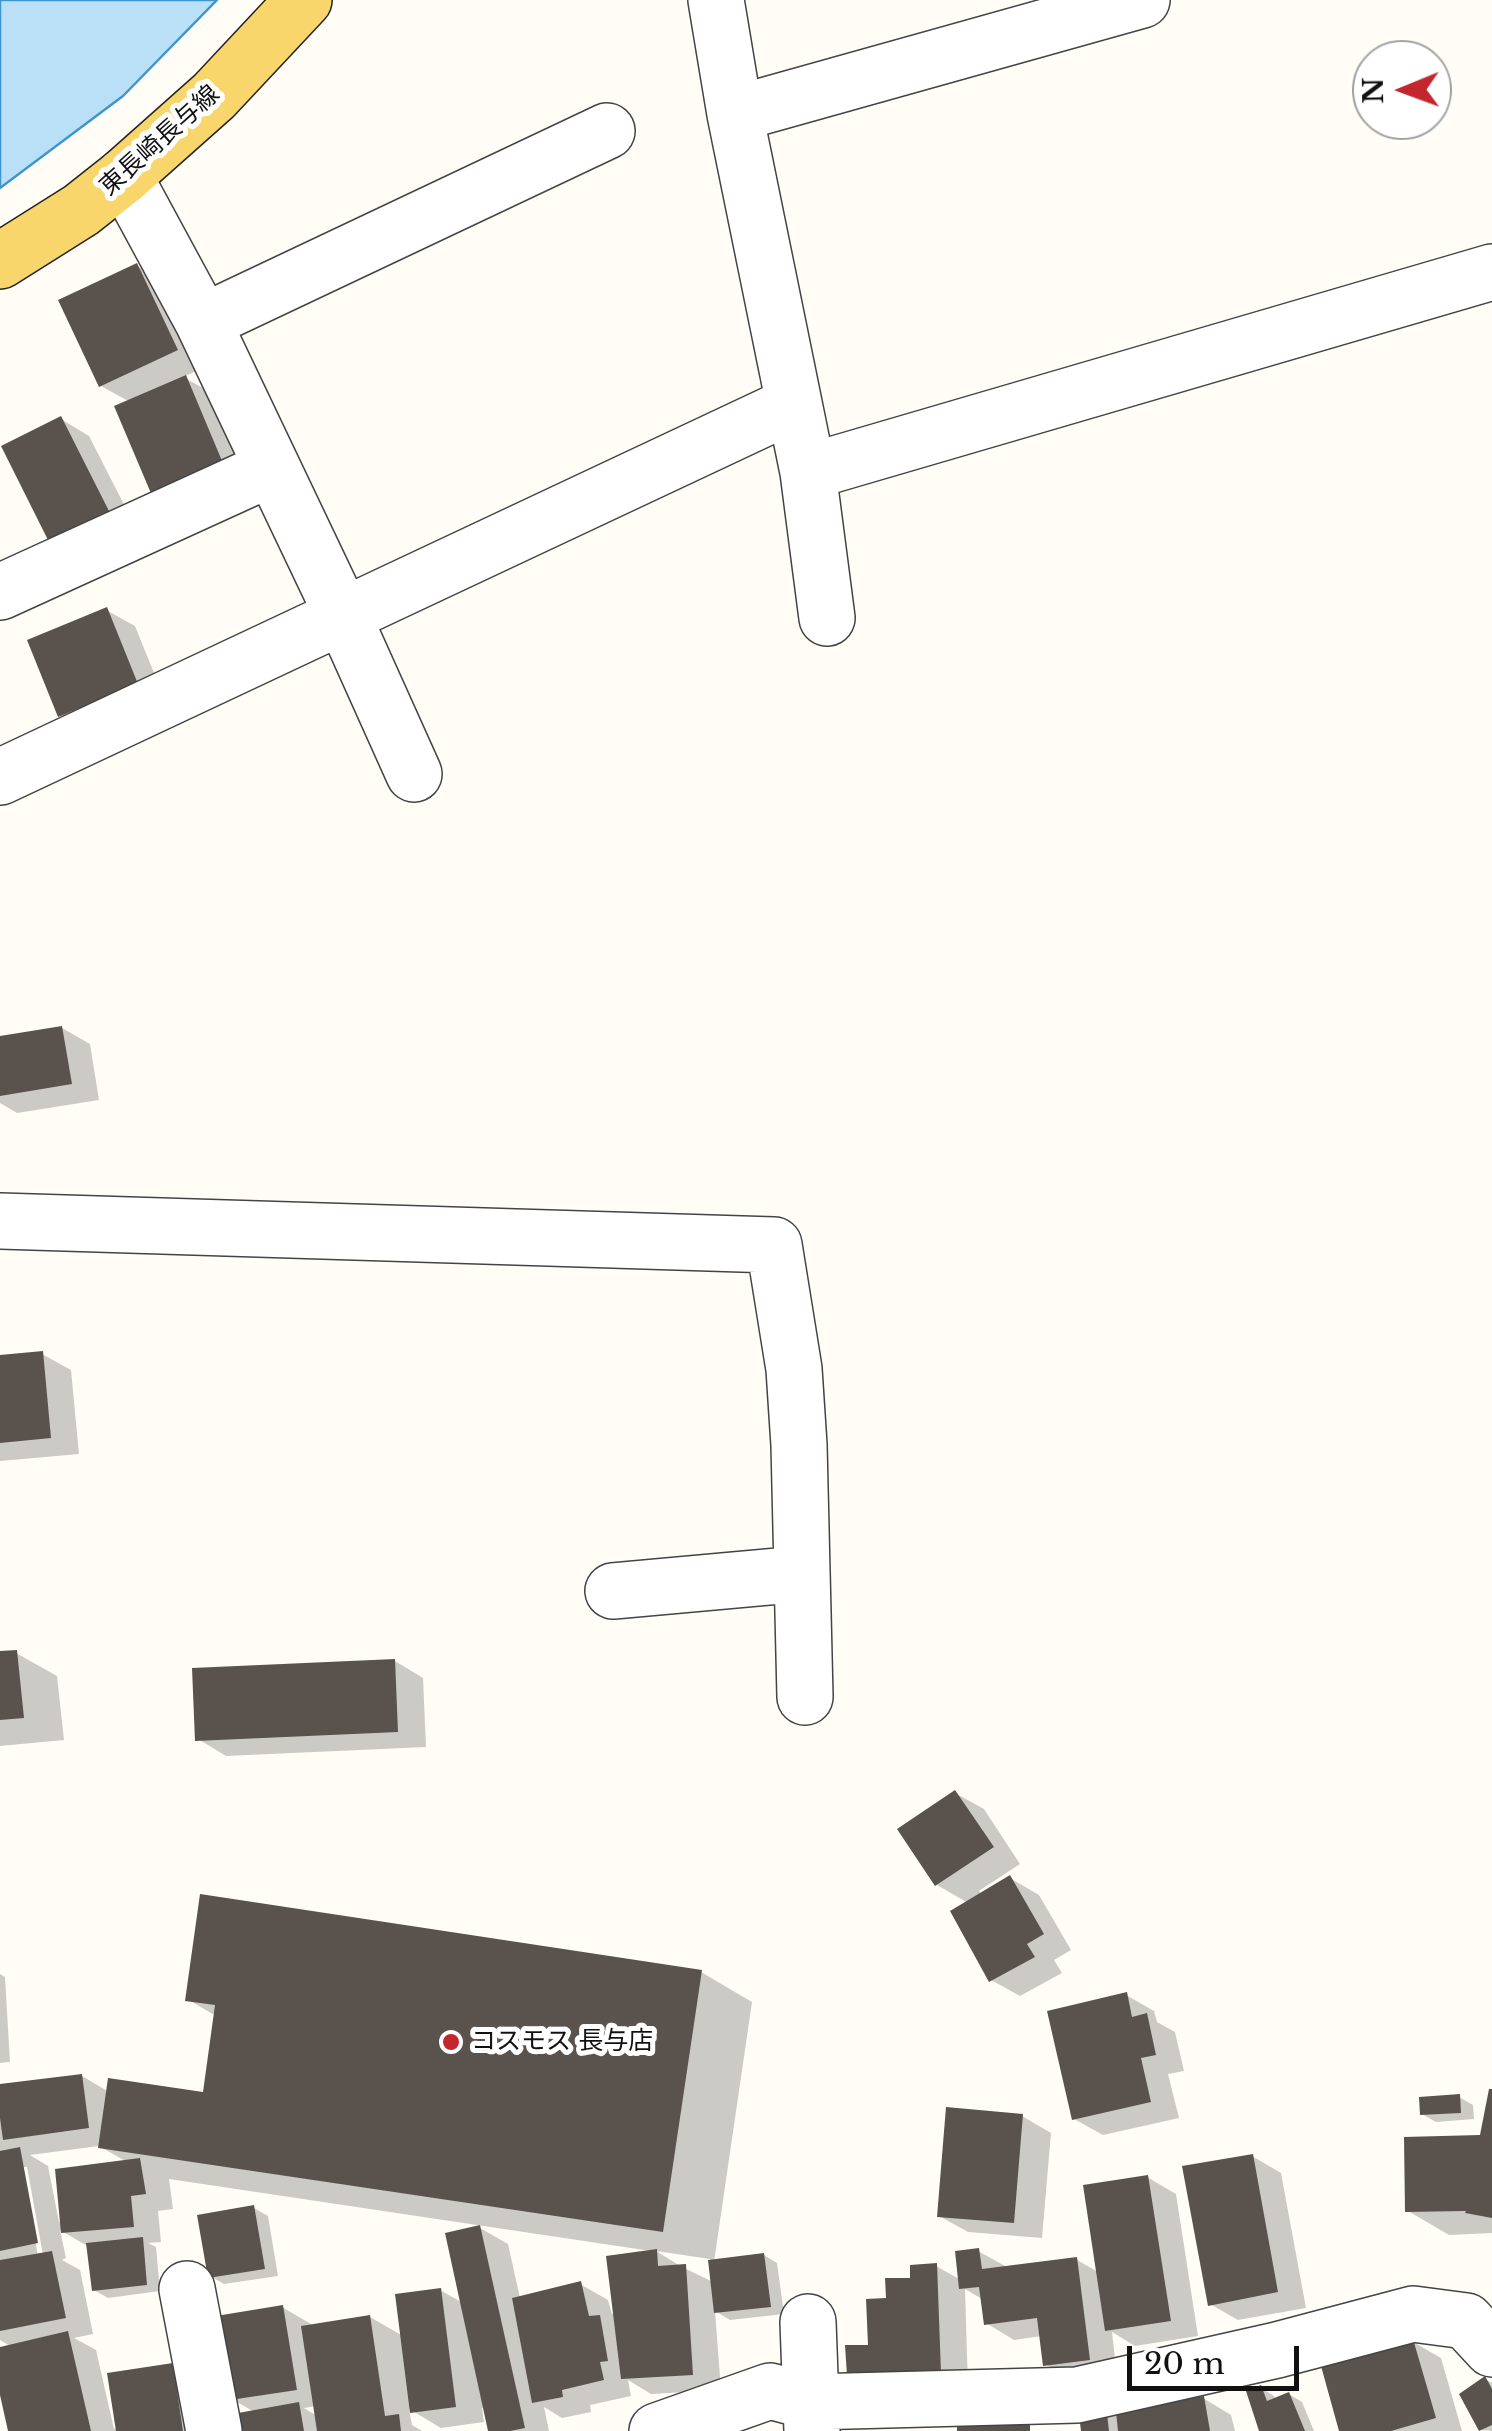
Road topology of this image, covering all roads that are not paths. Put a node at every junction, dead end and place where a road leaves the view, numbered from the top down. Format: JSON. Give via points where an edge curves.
{"nodes":[{"id":1,"x":304,"y":0,"type":"edge"},
{"id":2,"x":716,"y":0,"type":"edge"},
{"id":3,"x":1142,"y":0,"type":"edge"},
{"id":4,"x":735,"y":114,"type":"junction"},
{"id":5,"x":607,"y":131,"type":"dead end"},
{"id":6,"x":124,"y":176,"type":"junction"},
{"id":7,"x":0,"y":260,"type":"edge"},
{"id":8,"x":1492,"y":272,"type":"edge"},
{"id":9,"x":203,"y":322,"type":"junction"},
{"id":10,"x":794,"y":404,"type":"junction"},
{"id":11,"x":272,"y":468,"type":"junction"},
{"id":12,"x":808,"y":472,"type":"junction"},
{"id":13,"x":0,"y":592,"type":"edge"},
{"id":14,"x":342,"y":616,"type":"junction"},
{"id":15,"x":826,"y":618,"type":"dead end"},
{"id":16,"x":414,"y":774,"type":"dead end"},
{"id":17,"x":0,"y":777,"type":"edge"},
{"id":18,"x":0,"y":1221,"type":"edge"},
{"id":19,"x":801,"y":1574,"type":"junction"},
{"id":20,"x":612,"y":1591,"type":"dead end"},
{"id":21,"x":805,"y":1697,"type":"dead end"},
{"id":22,"x":187,"y":2289,"type":"dead end"},
{"id":23,"x":808,"y":2322,"type":"dead end"},
{"id":24,"x":1492,"y":2348,"type":"edge"},
{"id":25,"x":811,"y":2417,"type":"edge"},
{"id":26,"x":214,"y":2431,"type":"edge"},
{"id":27,"x":657,"y":2431,"type":"edge"}],
"edges":[{"from":1,"to":6,"type":"main road","name":"東長崎長与線","via":[[214,96]]},
{"from":2,"to":4,"type":"street"},
{"from":3,"to":4,"type":"street"},
{"from":4,"to":10,"type":"street"},
{"from":5,"to":9,"type":"street"},
{"from":6,"to":7,"type":"main road","name":"東長崎長与線"},
{"from":6,"to":9,"type":"street"},
{"from":8,"to":12,"type":"street"},
{"from":9,"to":11,"type":"street"},
{"from":10,"to":12,"type":"street"},
{"from":10,"to":14,"type":"street"},
{"from":11,"to":13,"type":"street"},
{"from":11,"to":14,"type":"street"},
{"from":12,"to":15,"type":"street"},
{"from":14,"to":16,"type":"street"},
{"from":14,"to":17,"type":"street"},
{"from":18,"to":19,"type":"street","via":[[774,1245],[794,1369]]},
{"from":19,"to":20,"type":"street"},
{"from":19,"to":21,"type":"street"},
{"from":22,"to":26,"type":"street"},
{"from":23,"to":25,"type":"street"},
{"from":24,"to":25,"type":"street","via":[[1466,2322],[1413,2314],[1077,2394]]},
{"from":25,"to":27,"type":"street","via":[[770,2391]]}]}
